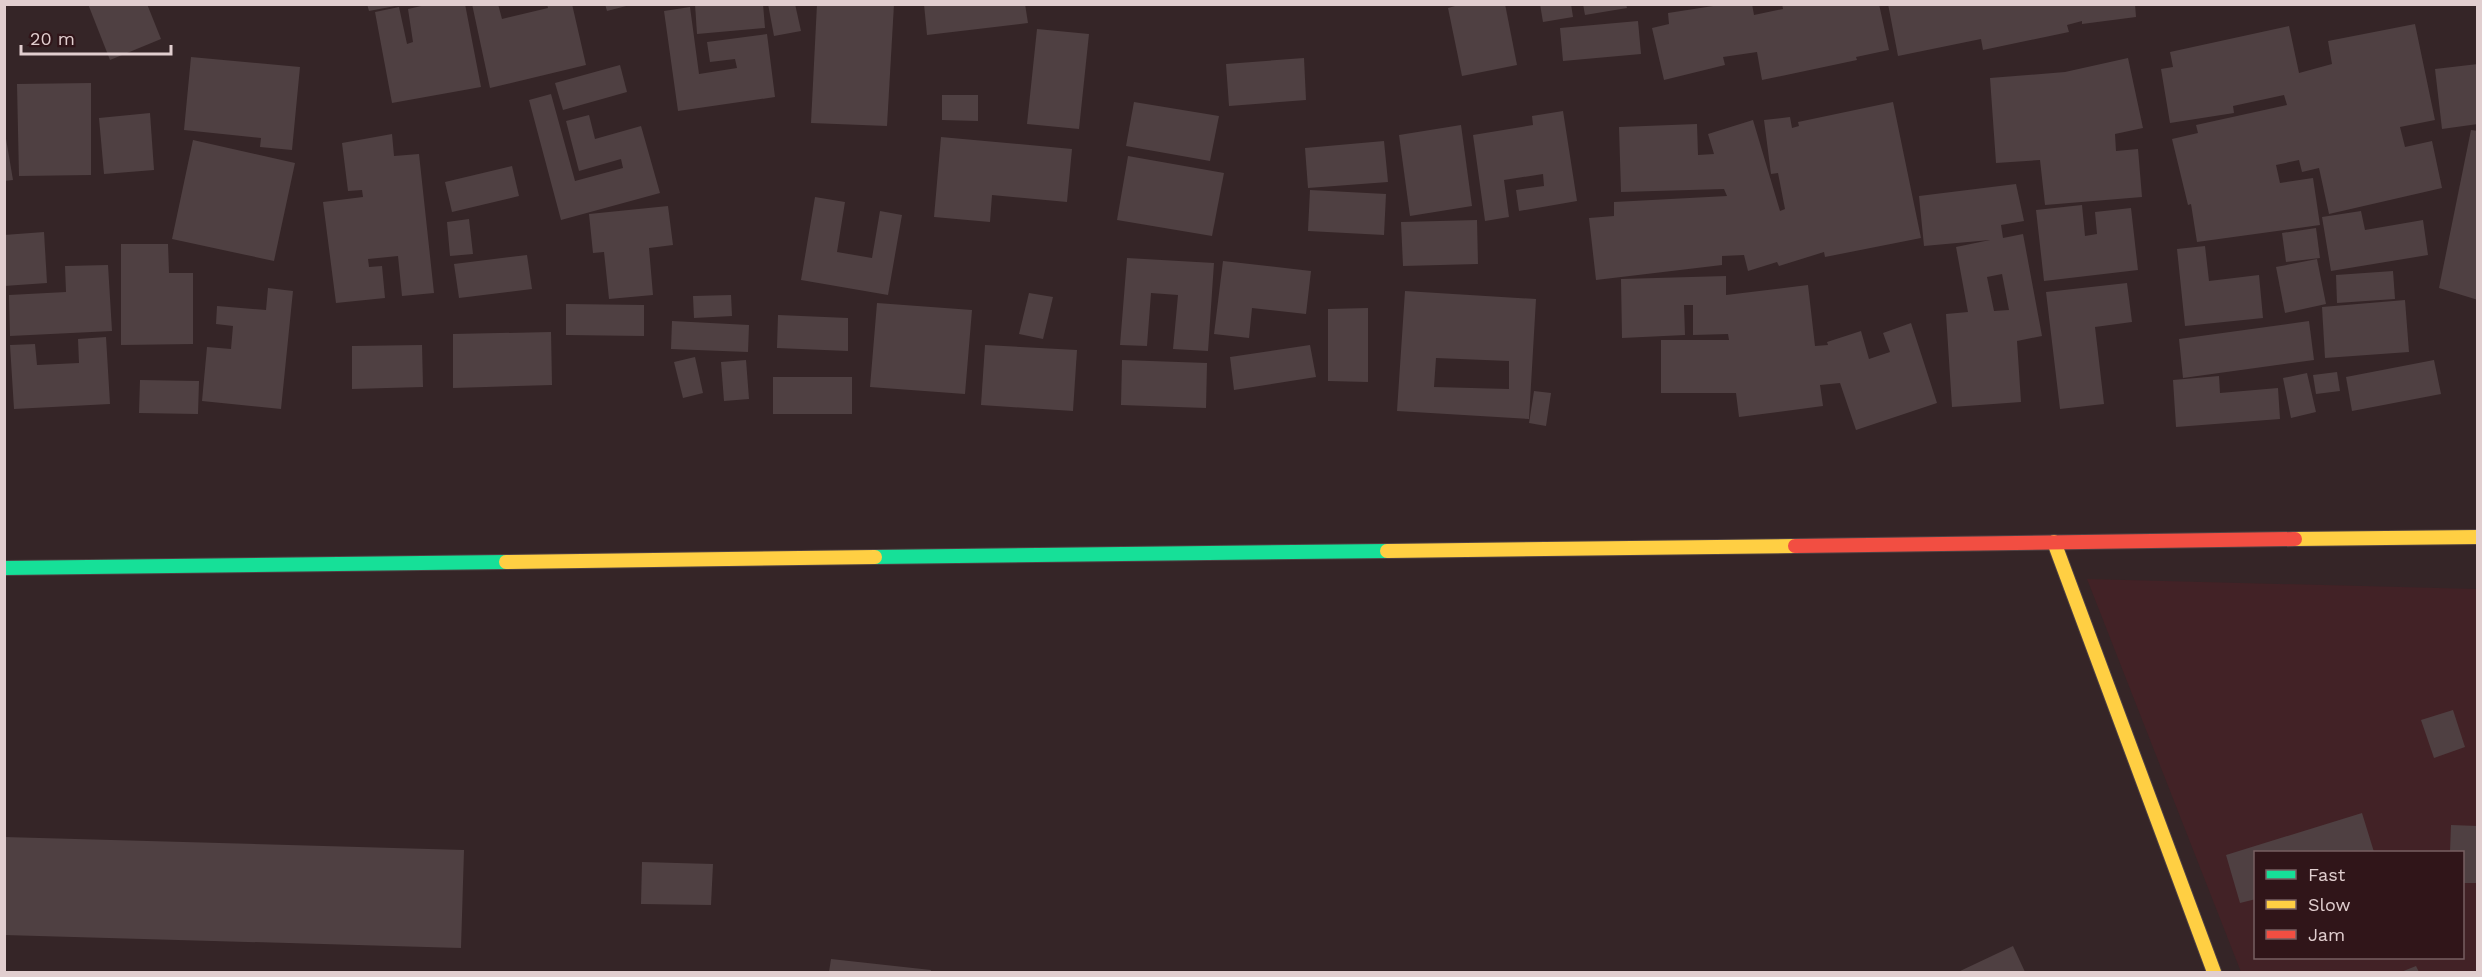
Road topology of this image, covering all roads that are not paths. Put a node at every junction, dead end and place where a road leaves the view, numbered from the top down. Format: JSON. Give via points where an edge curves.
{"nodes":[{"id":1,"x":2478,"y":537,"type":"edge"},
{"id":2,"x":2054,"y":542,"type":"junction"},
{"id":3,"x":4,"y":568,"type":"edge"},
{"id":4,"x":2214,"y":972,"type":"edge"}],
"edges":[{"from":1,"to":2,"type":"street"},
{"from":2,"to":3,"type":"street"},
{"from":2,"to":4,"type":"street"}]}
